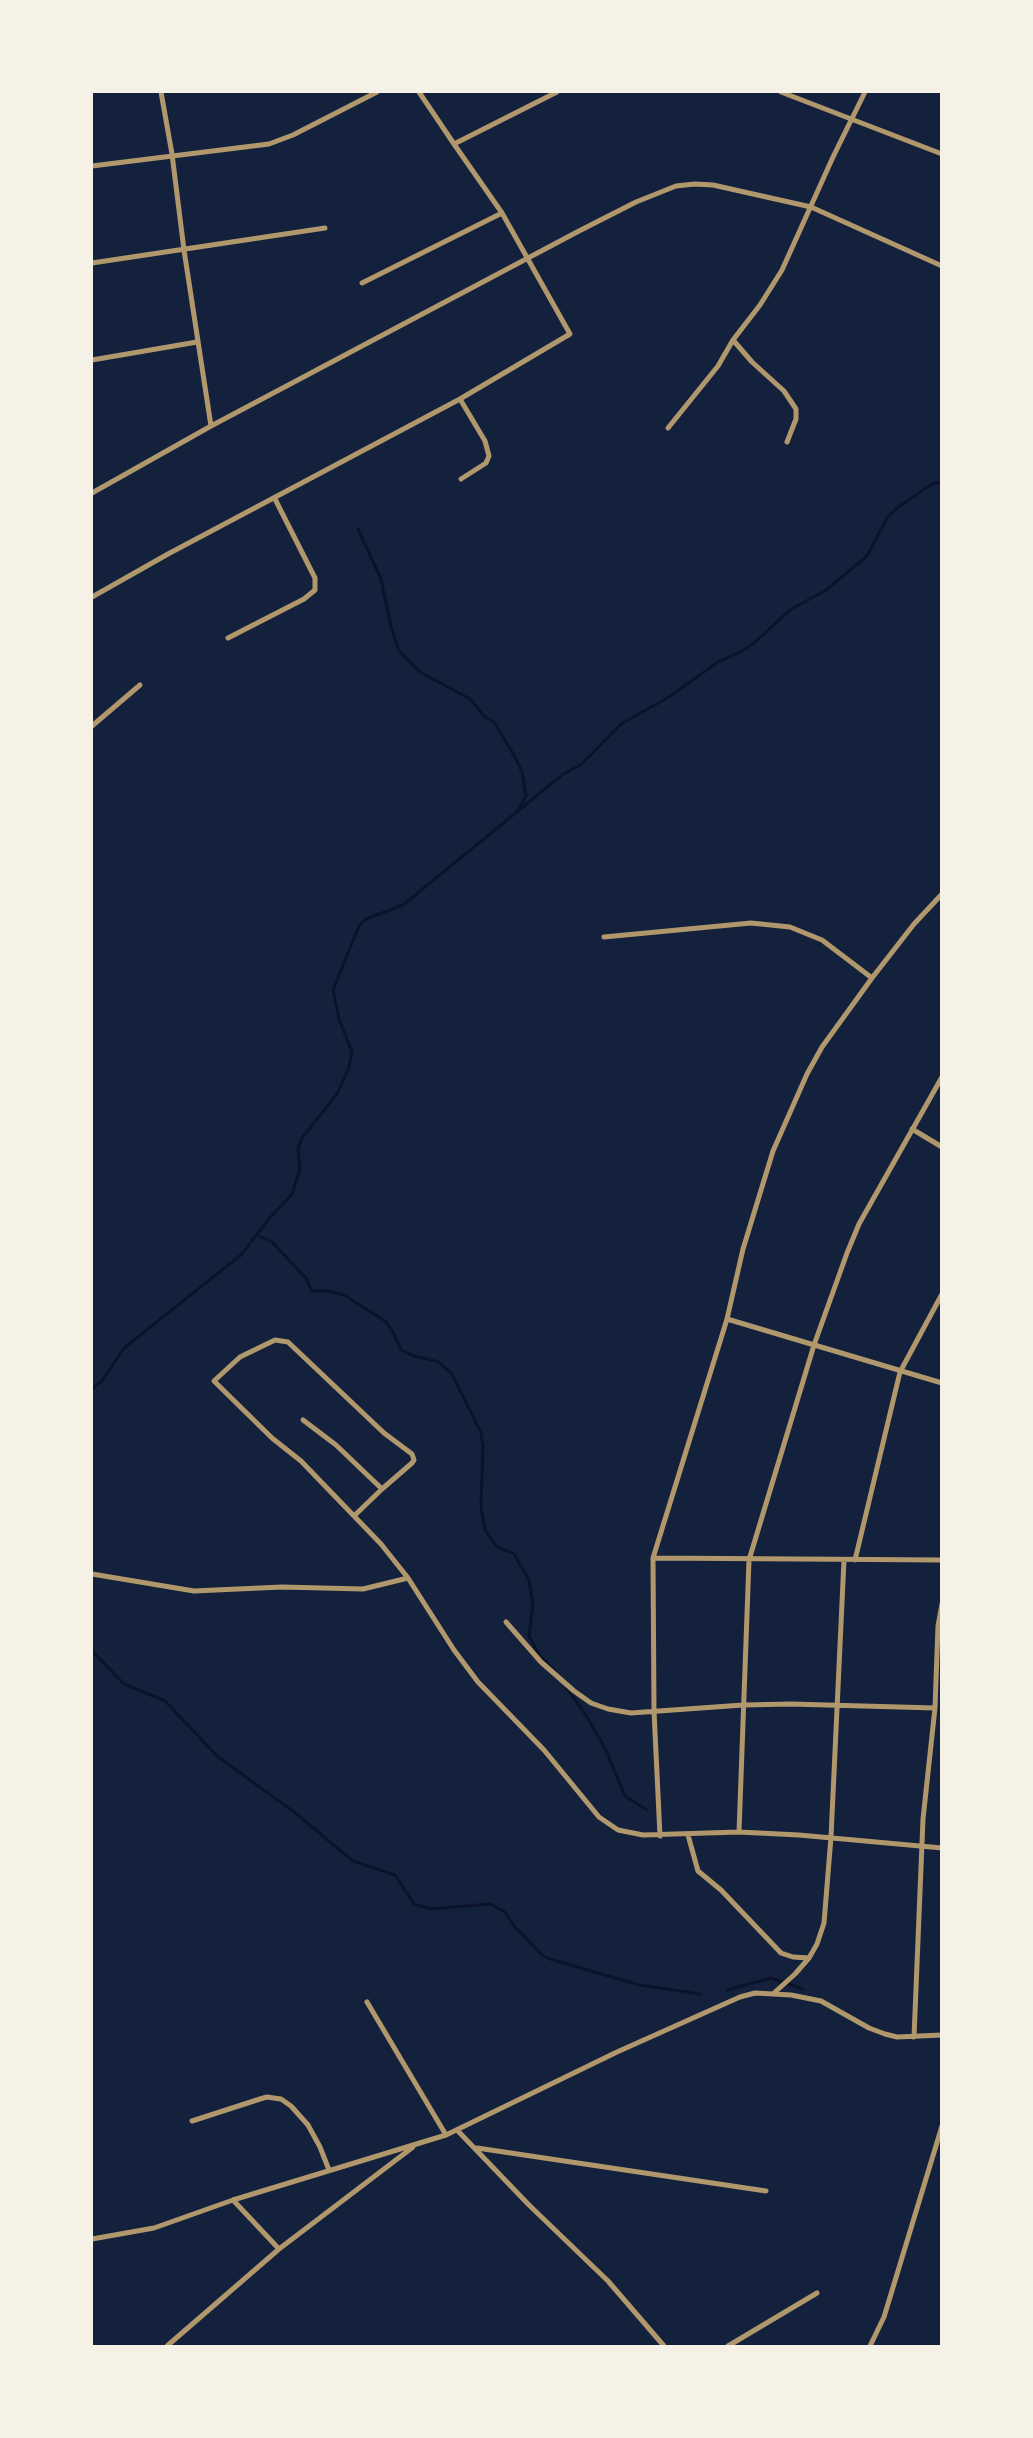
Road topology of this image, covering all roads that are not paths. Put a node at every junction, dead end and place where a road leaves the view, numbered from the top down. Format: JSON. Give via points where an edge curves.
{"nodes":[{"id":1,"x":161,"y":92,"type":"edge"},
{"id":2,"x":377,"y":92,"type":"edge"},
{"id":3,"x":419,"y":92,"type":"edge"},
{"id":4,"x":557,"y":92,"type":"edge"},
{"id":5,"x":781,"y":92,"type":"edge"},
{"id":6,"x":865,"y":92,"type":"edge"},
{"id":7,"x":852,"y":118,"type":"junction"},
{"id":8,"x":454,"y":144,"type":"junction"},
{"id":9,"x":172,"y":154,"type":"junction"},
{"id":10,"x":942,"y":154,"type":"edge"},
{"id":11,"x":92,"y":166,"type":"edge"},
{"id":12,"x":811,"y":207,"type":"junction"},
{"id":13,"x":502,"y":213,"type":"junction"},
{"id":14,"x":325,"y":228,"type":"dead end"},
{"id":15,"x":184,"y":250,"type":"junction"},
{"id":16,"x":527,"y":259,"type":"junction"},
{"id":17,"x":92,"y":263,"type":"edge"},
{"id":18,"x":942,"y":266,"type":"edge"},
{"id":19,"x":362,"y":283,"type":"dead end"},
{"id":20,"x":733,"y":340,"type":"junction"},
{"id":21,"x":197,"y":342,"type":"junction"},
{"id":22,"x":92,"y":360,"type":"edge"},
{"id":23,"x":460,"y":399,"type":"junction"},
{"id":24,"x":211,"y":426,"type":"junction"},
{"id":25,"x":668,"y":428,"type":"dead end"},
{"id":26,"x":787,"y":442,"type":"dead end"},
{"id":27,"x":461,"y":478,"type":"dead end"},
{"id":28,"x":92,"y":492,"type":"edge"},
{"id":29,"x":275,"y":499,"type":"junction"},
{"id":30,"x":92,"y":597,"type":"edge"},
{"id":31,"x":228,"y":638,"type":"dead end"},
{"id":32,"x":140,"y":685,"type":"dead end"},
{"id":33,"x":92,"y":726,"type":"edge"},
{"id":34,"x":941,"y":895,"type":"edge"},
{"id":35,"x":604,"y":937,"type":"dead end"},
{"id":36,"x":872,"y":978,"type":"junction"},
{"id":37,"x":942,"y":1077,"type":"edge"},
{"id":38,"x":912,"y":1129,"type":"junction"},
{"id":39,"x":942,"y":1147,"type":"edge"},
{"id":40,"x":942,"y":1294,"type":"edge"},
{"id":41,"x":727,"y":1319,"type":"junction"},
{"id":42,"x":814,"y":1345,"type":"junction"},
{"id":43,"x":900,"y":1372,"type":"junction"},
{"id":44,"x":942,"y":1383,"type":"edge"},
{"id":45,"x":303,"y":1420,"type":"dead end"},
{"id":46,"x":382,"y":1489,"type":"junction"},
{"id":47,"x":354,"y":1516,"type":"junction"},
{"id":48,"x":653,"y":1558,"type":"junction"},
{"id":49,"x":749,"y":1560,"type":"junction"},
{"id":50,"x":844,"y":1560,"type":"junction"},
{"id":51,"x":855,"y":1560,"type":"junction"},
{"id":52,"x":942,"y":1560,"type":"edge"},
{"id":53,"x":92,"y":1574,"type":"edge"},
{"id":54,"x":408,"y":1578,"type":"junction"},
{"id":55,"x":942,"y":1604,"type":"edge"},
{"id":56,"x":506,"y":1622,"type":"dead end"},
{"id":57,"x":836,"y":1704,"type":"junction"},
{"id":58,"x":743,"y":1705,"type":"junction"},
{"id":59,"x":935,"y":1708,"type":"junction"},
{"id":60,"x":654,"y":1711,"type":"junction"},
{"id":61,"x":739,"y":1832,"type":"junction"},
{"id":62,"x":688,"y":1835,"type":"junction"},
{"id":63,"x":660,"y":1836,"type":"junction"},
{"id":64,"x":831,"y":1837,"type":"junction"},
{"id":65,"x":921,"y":1847,"type":"junction"},
{"id":66,"x":942,"y":1848,"type":"edge"},
{"id":67,"x":809,"y":1958,"type":"junction"},
{"id":68,"x":774,"y":1993,"type":"junction"},
{"id":69,"x":367,"y":2002,"type":"dead end"},
{"id":70,"x":942,"y":2036,"type":"edge"},
{"id":71,"x":914,"y":2037,"type":"junction"},
{"id":72,"x":192,"y":2121,"type":"dead end"},
{"id":73,"x":942,"y":2126,"type":"edge"},
{"id":74,"x":457,"y":2130,"type":"junction"},
{"id":75,"x":446,"y":2135,"type":"junction"},
{"id":76,"x":416,"y":2144,"type":"junction"},
{"id":77,"x":476,"y":2148,"type":"junction"},
{"id":78,"x":329,"y":2170,"type":"junction"},
{"id":79,"x":766,"y":2191,"type":"dead end"},
{"id":80,"x":233,"y":2200,"type":"junction"},
{"id":81,"x":92,"y":2239,"type":"edge"},
{"id":82,"x":279,"y":2249,"type":"junction"},
{"id":83,"x":817,"y":2294,"type":"dead end"},
{"id":84,"x":167,"y":2346,"type":"edge"},
{"id":85,"x":664,"y":2346,"type":"edge"},
{"id":86,"x":728,"y":2346,"type":"edge"},
{"id":87,"x":870,"y":2346,"type":"edge"}],
"edges":[{"from":1,"to":9,"type":"street"},
{"from":2,"to":9,"type":"street","via":[[269,144]]},
{"from":3,"to":8,"type":"street"},
{"from":4,"to":8,"type":"street"},
{"from":5,"to":7,"type":"street"},
{"from":6,"to":7,"type":"street"},
{"from":7,"to":10,"type":"street"},
{"from":7,"to":12,"type":"street"},
{"from":8,"to":13,"type":"street"},
{"from":9,"to":11,"type":"street"},
{"from":9,"to":15,"type":"street"},
{"from":12,"to":16,"type":"street","via":[[731,188],[676,186],[636,202]]},
{"from":12,"to":18,"type":"street"},
{"from":12,"to":20,"type":"street","via":[[776,280]]},
{"from":13,"to":16,"type":"street"},
{"from":13,"to":19,"type":"street"},
{"from":14,"to":15,"type":"street"},
{"from":15,"to":17,"type":"street"},
{"from":15,"to":21,"type":"street"},
{"from":16,"to":23,"type":"street","via":[[570,334]]},
{"from":16,"to":24,"type":"street"},
{"from":20,"to":25,"type":"street","via":[[718,366]]},
{"from":20,"to":26,"type":"street","via":[[796,409]]},
{"from":21,"to":22,"type":"street"},
{"from":21,"to":24,"type":"street"},
{"from":23,"to":27,"type":"street","via":[[489,456],[486,463]]},
{"from":23,"to":29,"type":"street"},
{"from":24,"to":28,"type":"street"},
{"from":29,"to":30,"type":"street"},
{"from":29,"to":31,"type":"street","via":[[315,578],[315,590]]},
{"from":32,"to":33,"type":"street"},
{"from":34,"to":36,"type":"street"},
{"from":35,"to":36,"type":"street","via":[[751,923],[790,927],[822,940]]},
{"from":36,"to":41,"type":"street","via":[[822,1047],[790,1108],[743,1249]]},
{"from":37,"to":38,"type":"street"},
{"from":38,"to":39,"type":"street"},
{"from":38,"to":42,"type":"street","via":[[859,1224]]},
{"from":40,"to":43,"type":"street"},
{"from":41,"to":42,"type":"street"},
{"from":41,"to":48,"type":"street"},
{"from":42,"to":43,"type":"street"},
{"from":42,"to":49,"type":"street"},
{"from":43,"to":44,"type":"street"},
{"from":43,"to":51,"type":"street"},
{"from":45,"to":46,"type":"street"},
{"from":46,"to":47,"type":"street"},
{"from":46,"to":47,"type":"street","via":[[412,1464],[413,1457],[294,1347],[275,1340],[240,1357],[218,1376],[214,1381]]},
{"from":47,"to":54,"type":"street"},
{"from":48,"to":49,"type":"street"},
{"from":48,"to":60,"type":"street"},
{"from":49,"to":50,"type":"street"},
{"from":49,"to":58,"type":"street"},
{"from":50,"to":51,"type":"street"},
{"from":50,"to":57,"type":"street"},
{"from":51,"to":52,"type":"street"},
{"from":53,"to":54,"type":"street","via":[[194,1591],[363,1589]]},
{"from":54,"to":63,"type":"street","via":[[478,1682],[544,1750],[599,1816],[630,1834]]},
{"from":55,"to":59,"type":"street"},
{"from":56,"to":60,"type":"street","via":[[541,1662],[591,1703],[631,1713]]},
{"from":57,"to":58,"type":"street"},
{"from":57,"to":59,"type":"street"},
{"from":57,"to":64,"type":"street"},
{"from":58,"to":60,"type":"street"},
{"from":58,"to":61,"type":"street"},
{"from":59,"to":65,"type":"street"},
{"from":60,"to":63,"type":"street"},
{"from":61,"to":62,"type":"street"},
{"from":61,"to":64,"type":"street"},
{"from":62,"to":63,"type":"street"},
{"from":62,"to":67,"type":"street","via":[[698,1871],[782,1953]]},
{"from":64,"to":65,"type":"street"},
{"from":64,"to":67,"type":"street","via":[[824,1923]]},
{"from":65,"to":66,"type":"street"},
{"from":65,"to":71,"type":"street"},
{"from":67,"to":68,"type":"street"},
{"from":68,"to":71,"type":"street","via":[[821,2001],[869,2028]]},
{"from":68,"to":74,"type":"street","via":[[740,1997]]},
{"from":69,"to":75,"type":"street"},
{"from":70,"to":71,"type":"street"},
{"from":72,"to":78,"type":"street","via":[[260,2099],[281,2099],[308,2125]]},
{"from":73,"to":87,"type":"street","via":[[884,2317]]},
{"from":74,"to":75,"type":"street"},
{"from":74,"to":77,"type":"street"},
{"from":75,"to":76,"type":"street"},
{"from":76,"to":78,"type":"street"},
{"from":76,"to":82,"type":"street"},
{"from":77,"to":79,"type":"street"},
{"from":77,"to":85,"type":"street","via":[[608,2282]]},
{"from":78,"to":80,"type":"street"},
{"from":80,"to":81,"type":"street","via":[[154,2229]]},
{"from":80,"to":82,"type":"street"},
{"from":82,"to":84,"type":"street"},
{"from":83,"to":86,"type":"street"}]}
